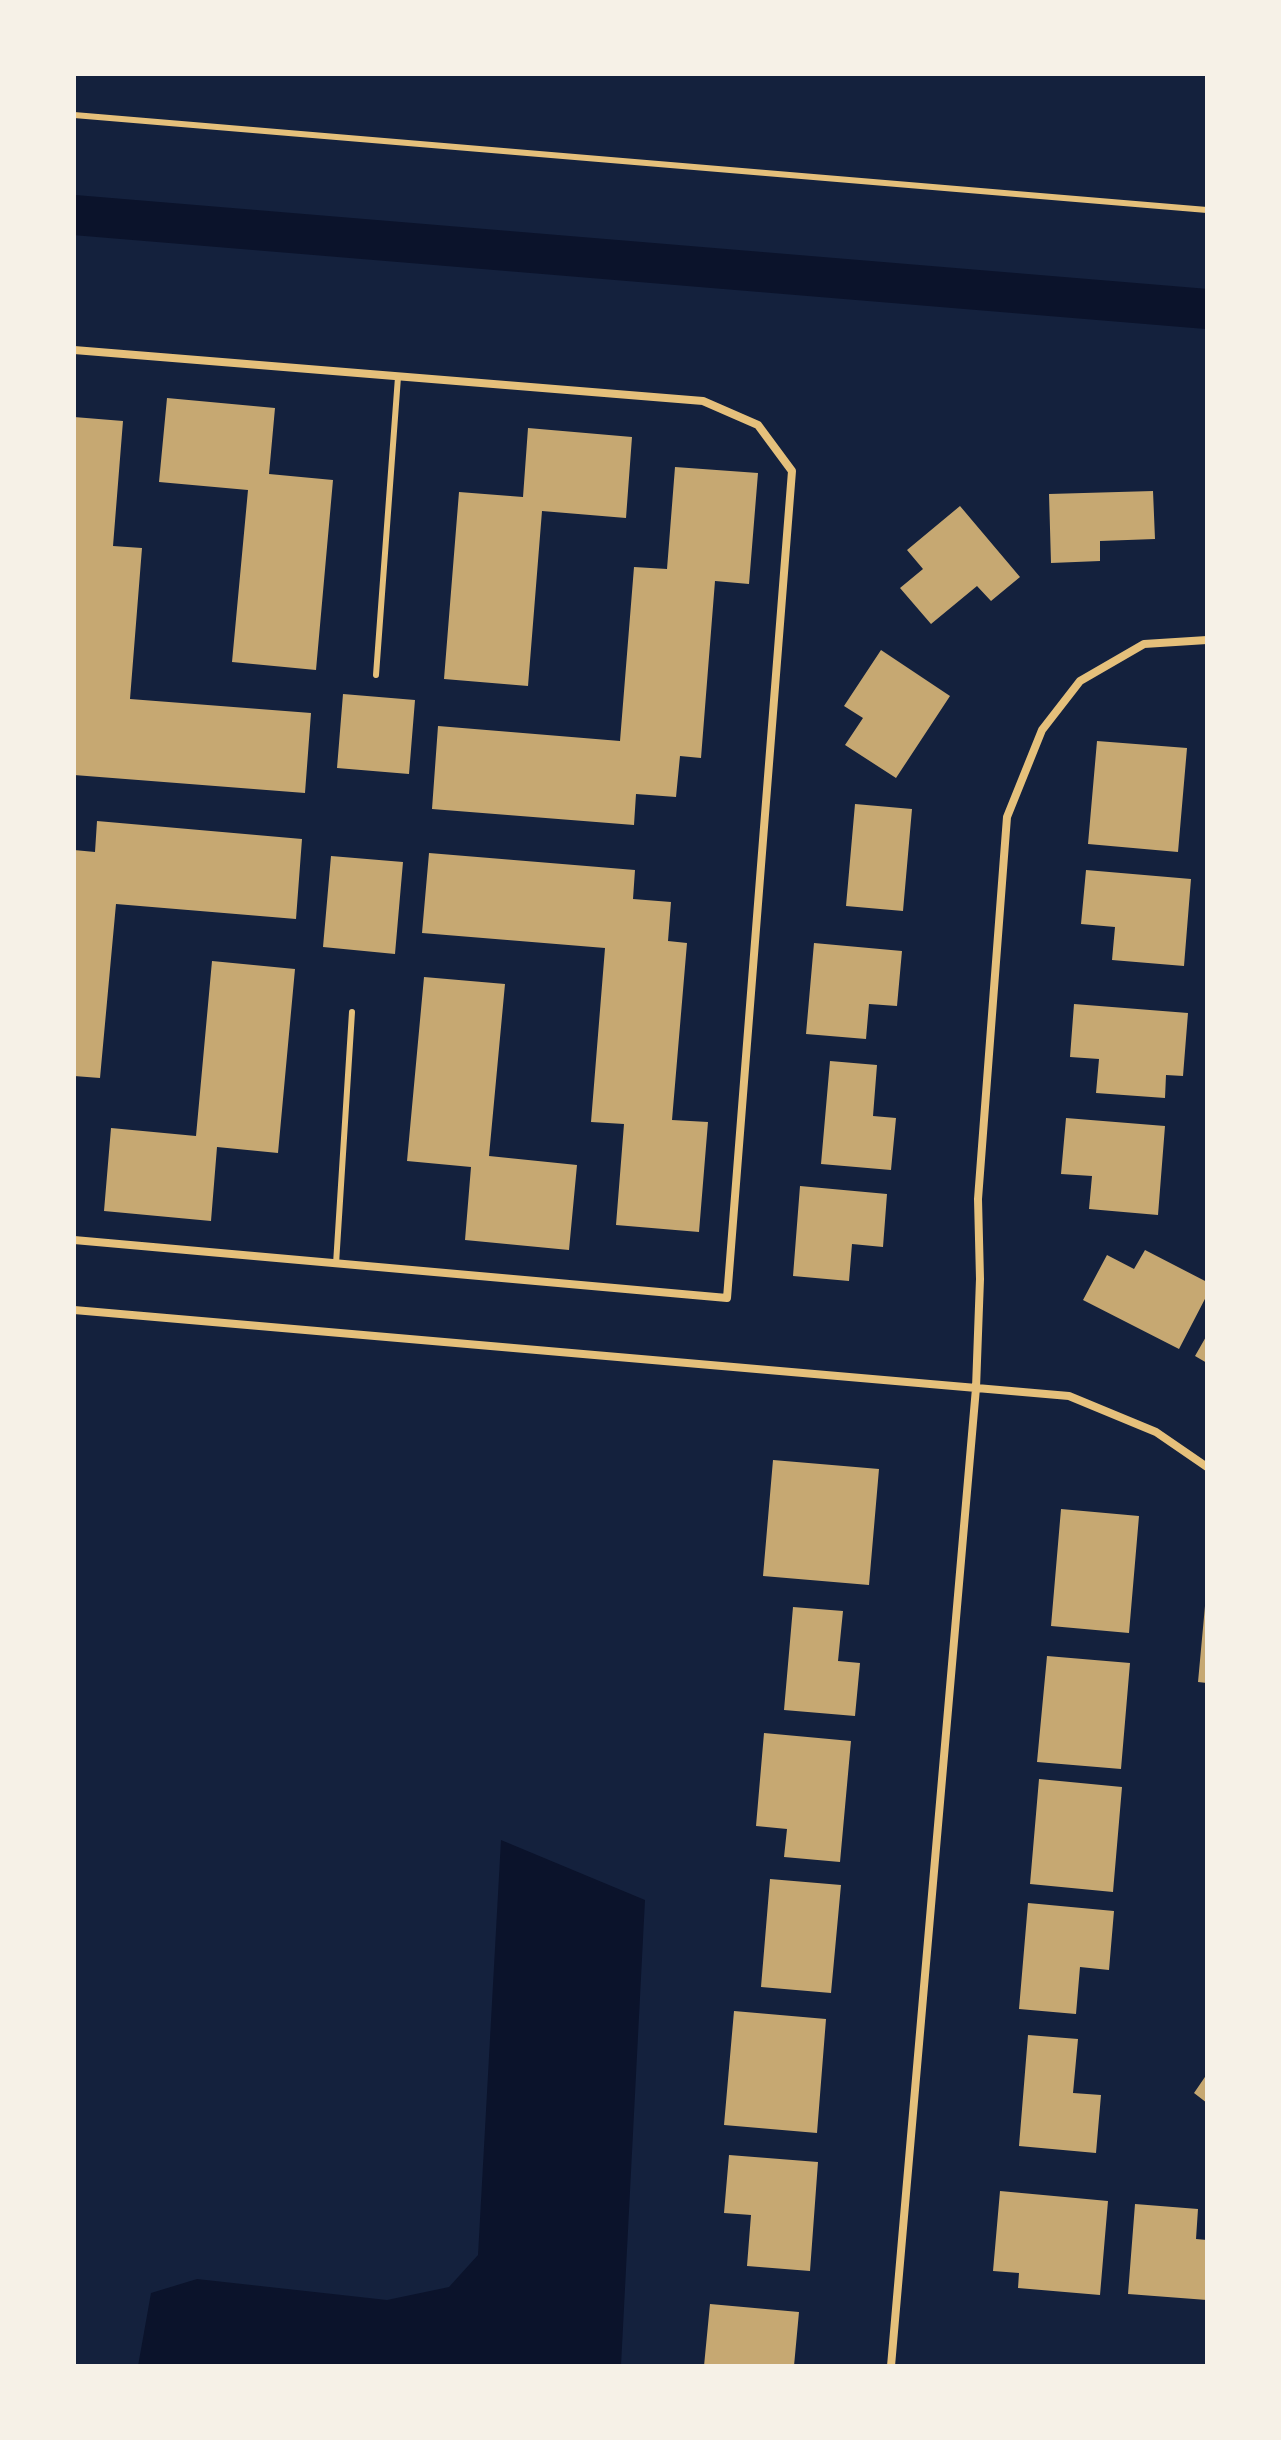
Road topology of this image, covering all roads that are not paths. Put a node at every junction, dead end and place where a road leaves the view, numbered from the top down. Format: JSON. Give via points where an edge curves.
{"nodes":[{"id":1,"x":74,"y":115,"type":"edge"},
{"id":2,"x":1207,"y":210,"type":"edge"},
{"id":3,"x":74,"y":350,"type":"edge"},
{"id":4,"x":398,"y":377,"type":"junction"},
{"id":5,"x":1207,"y":640,"type":"edge"},
{"id":6,"x":376,"y":675,"type":"dead end"},
{"id":7,"x":352,"y":1012,"type":"dead end"},
{"id":8,"x":74,"y":1240,"type":"edge"},
{"id":9,"x":336,"y":1264,"type":"junction"},
{"id":10,"x":74,"y":1310,"type":"edge"},
{"id":11,"x":976,"y":1388,"type":"junction"},
{"id":12,"x":1207,"y":1467,"type":"edge"},
{"id":13,"x":891,"y":2366,"type":"edge"},
{"id":14,"x":900,"y":2366,"type":"edge"}],
"edges":[{"from":1,"to":2,"type":"lane"},
{"from":3,"to":4,"type":"street"},
{"from":4,"to":6,"type":"lane"},
{"from":4,"to":9,"type":"street","via":[[703,401],[758,425],[792,471],[727,1298]]},
{"from":5,"to":11,"type":"street","via":[[1144,644],[1080,681],[1042,730],[1007,817],[978,1199]]},
{"from":7,"to":9,"type":"lane"},
{"from":8,"to":9,"type":"street"},
{"from":10,"to":11,"type":"street"},
{"from":11,"to":12,"type":"street","via":[[1069,1396],[1156,1432]]},
{"from":11,"to":13,"type":"street"},
{"from":13,"to":14,"type":"street"}]}
